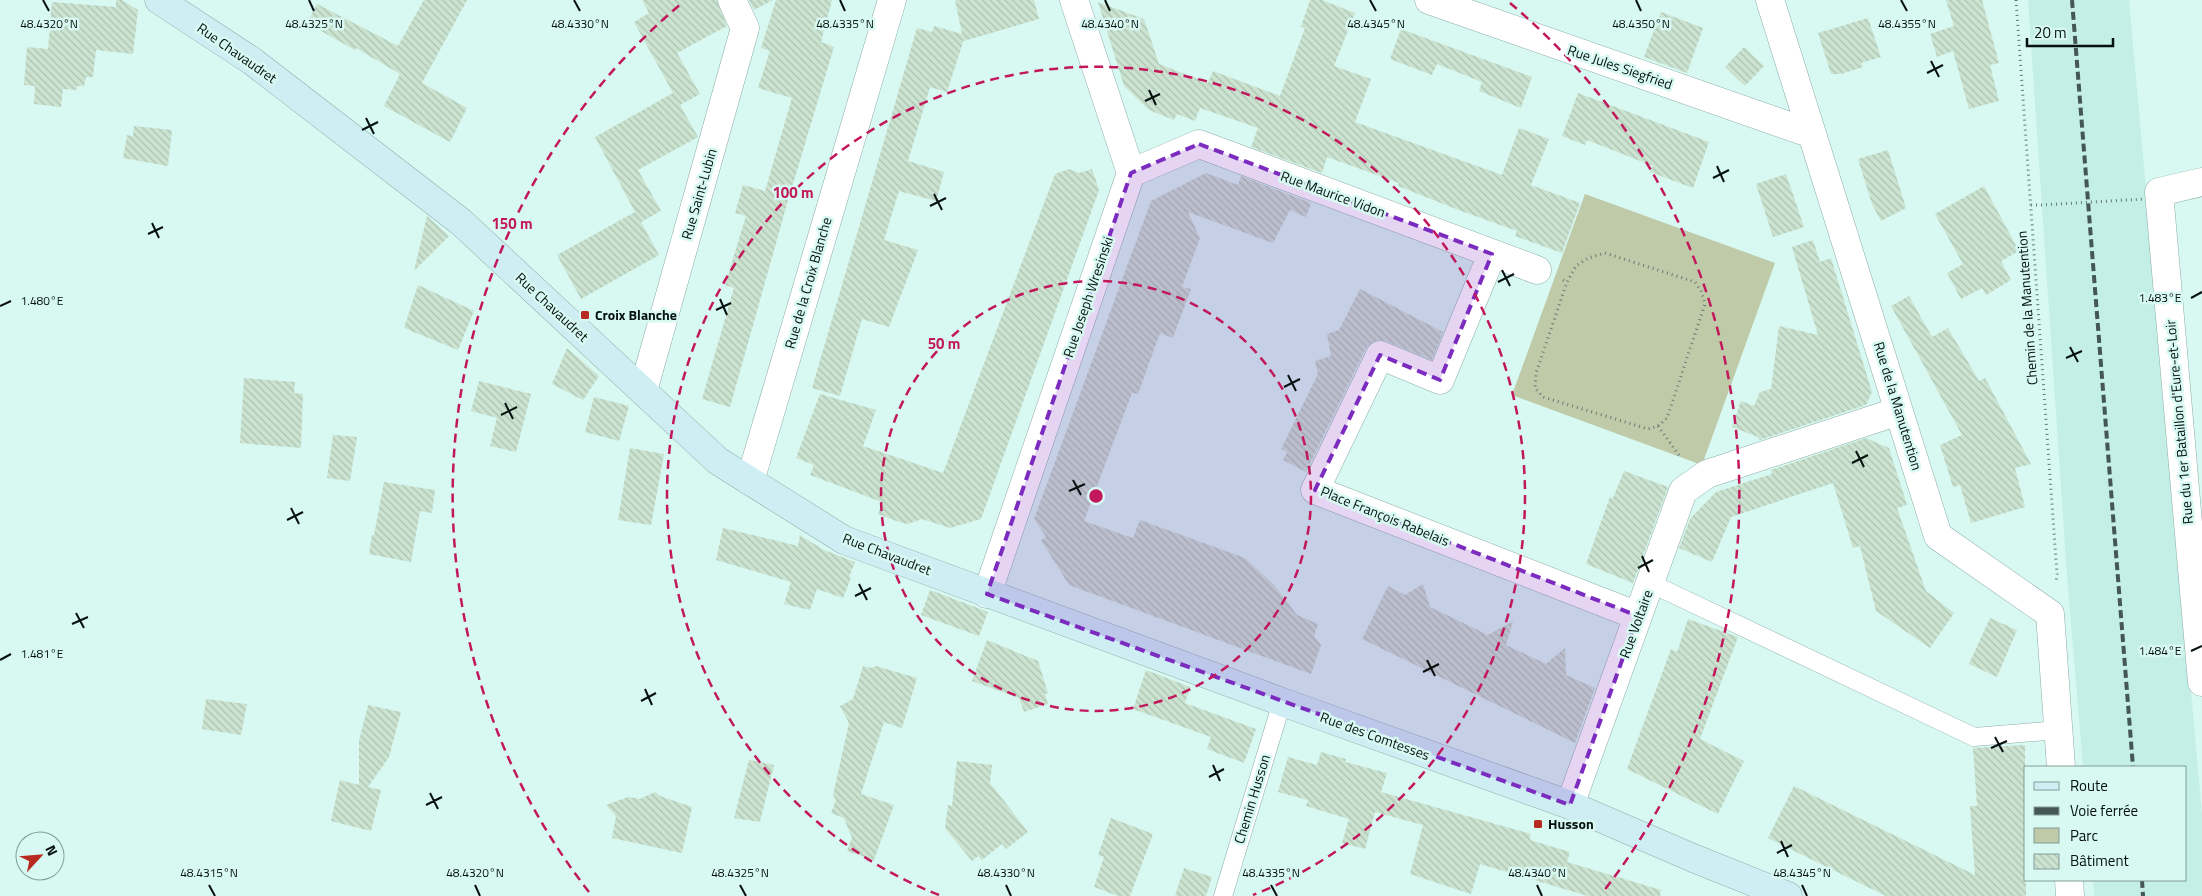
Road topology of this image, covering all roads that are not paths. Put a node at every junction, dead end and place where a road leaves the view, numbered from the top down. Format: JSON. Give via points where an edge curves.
{"nodes":[{"id":1,"x":159,"y":0,"type":"edge"},
{"id":2,"x":732,"y":0,"type":"edge"},
{"id":3,"x":892,"y":0,"type":"edge"},
{"id":4,"x":1074,"y":0,"type":"edge"},
{"id":5,"x":1429,"y":0,"type":"edge"},
{"id":6,"x":1770,"y":0,"type":"edge"},
{"id":7,"x":1812,"y":134,"type":"junction"},
{"id":8,"x":1131,"y":173,"type":"junction"},
{"id":9,"x":2202,"y":182,"type":"edge"},
{"id":10,"x":1492,"y":254,"type":"junction"},
{"id":11,"x":1537,"y":270,"type":"road end"},
{"id":12,"x":644,"y":391,"type":"junction"},
{"id":13,"x":1899,"y":411,"type":"junction"},
{"id":14,"x":2191,"y":433,"type":"edge"},
{"id":15,"x":750,"y":481,"type":"junction"},
{"id":16,"x":961,"y":582,"type":"joint"},
{"id":17,"x":1650,"y":583,"type":"junction"},
{"id":18,"x":987,"y":594,"type":"junction"},
{"id":19,"x":1638,"y":616,"type":"junction"},
{"id":20,"x":2202,"y":678,"type":"edge"},
{"id":21,"x":2202,"y":682,"type":"edge"},
{"id":22,"x":1282,"y":702,"type":"junction"},
{"id":23,"x":2058,"y":730,"type":"junction"},
{"id":24,"x":2061,"y":766,"type":"edge"},
{"id":25,"x":1570,"y":805,"type":"junction"},
{"id":26,"x":2069,"y":881,"type":"edge"},
{"id":27,"x":1223,"y":896,"type":"edge"},
{"id":28,"x":1788,"y":896,"type":"edge"},
{"id":29,"x":2070,"y":896,"type":"edge"}],
"edges":[{"from":1,"to":12,"type":"street","name":"Rue Chavaudret","via":[[252,61],[461,222]]},
{"from":2,"to":12,"type":"street","name":"Rue Saint-Lubin","via":[[746,28]]},
{"from":3,"to":15,"type":"street","name":"Rue de la Croix Blanche"},
{"from":4,"to":8,"type":"street"},
{"from":5,"to":7,"type":"street","name":"Rue Jules Siegfried"},
{"from":6,"to":7,"type":"street","name":"Rue de la Manutention"},
{"from":7,"to":13,"type":"street","name":"Rue de la Manutention"},
{"from":8,"to":10,"type":"street","name":"Rue Maurice Vidon","via":[[1199,144]]},
{"from":8,"to":18,"type":"street","name":"Rue Joseph Wresinski"},
{"from":9,"to":14,"type":"street","name":"Rue du 1er Bataillon d'Eure-et-Loir","via":[[2151,196]]},
{"from":10,"to":11,"type":"street","name":"Rue Maurice Vidon"},
{"from":10,"to":19,"type":"street","name":"Place François Rabelais","via":[[1440,380],[1380,356],[1315,490]]},
{"from":12,"to":15,"type":"street","name":"Rue Chavaudret","via":[[718,461]]},
{"from":13,"to":17,"type":"street","name":"Rue Voltaire","via":[[1697,480],[1683,491]]},
{"from":13,"to":23,"type":"street","name":"Rue de la Manutention","via":[[1938,536],[2050,614]]},
{"from":14,"to":20,"type":"street","name":"Rue du 1er Bataillon d'Eure-et-Loir"},
{"from":15,"to":16,"type":"street","name":"Rue Chavaudret","via":[[844,540]]},
{"from":16,"to":18,"type":"street","name":"Rue des Comtesses"},
{"from":17,"to":19,"type":"street","name":"Rue Voltaire"},
{"from":17,"to":23,"type":"lane","via":[[1974,737]]},
{"from":18,"to":22,"type":"street","name":"Rue des Comtesses"},
{"from":19,"to":25,"type":"street","name":"Rue Voltaire"},
{"from":20,"to":21,"type":"street","name":"Rue du 1er Bataillon d'Eure-et-Loir"},
{"from":22,"to":25,"type":"street","name":"Rue des Comtesses"},
{"from":22,"to":27,"type":"lane","name":"Chemin Husson"},
{"from":23,"to":24,"type":"street"},
{"from":25,"to":28,"type":"street","name":"Rue des Comtesses"},
{"from":26,"to":29,"type":"street"}]}
